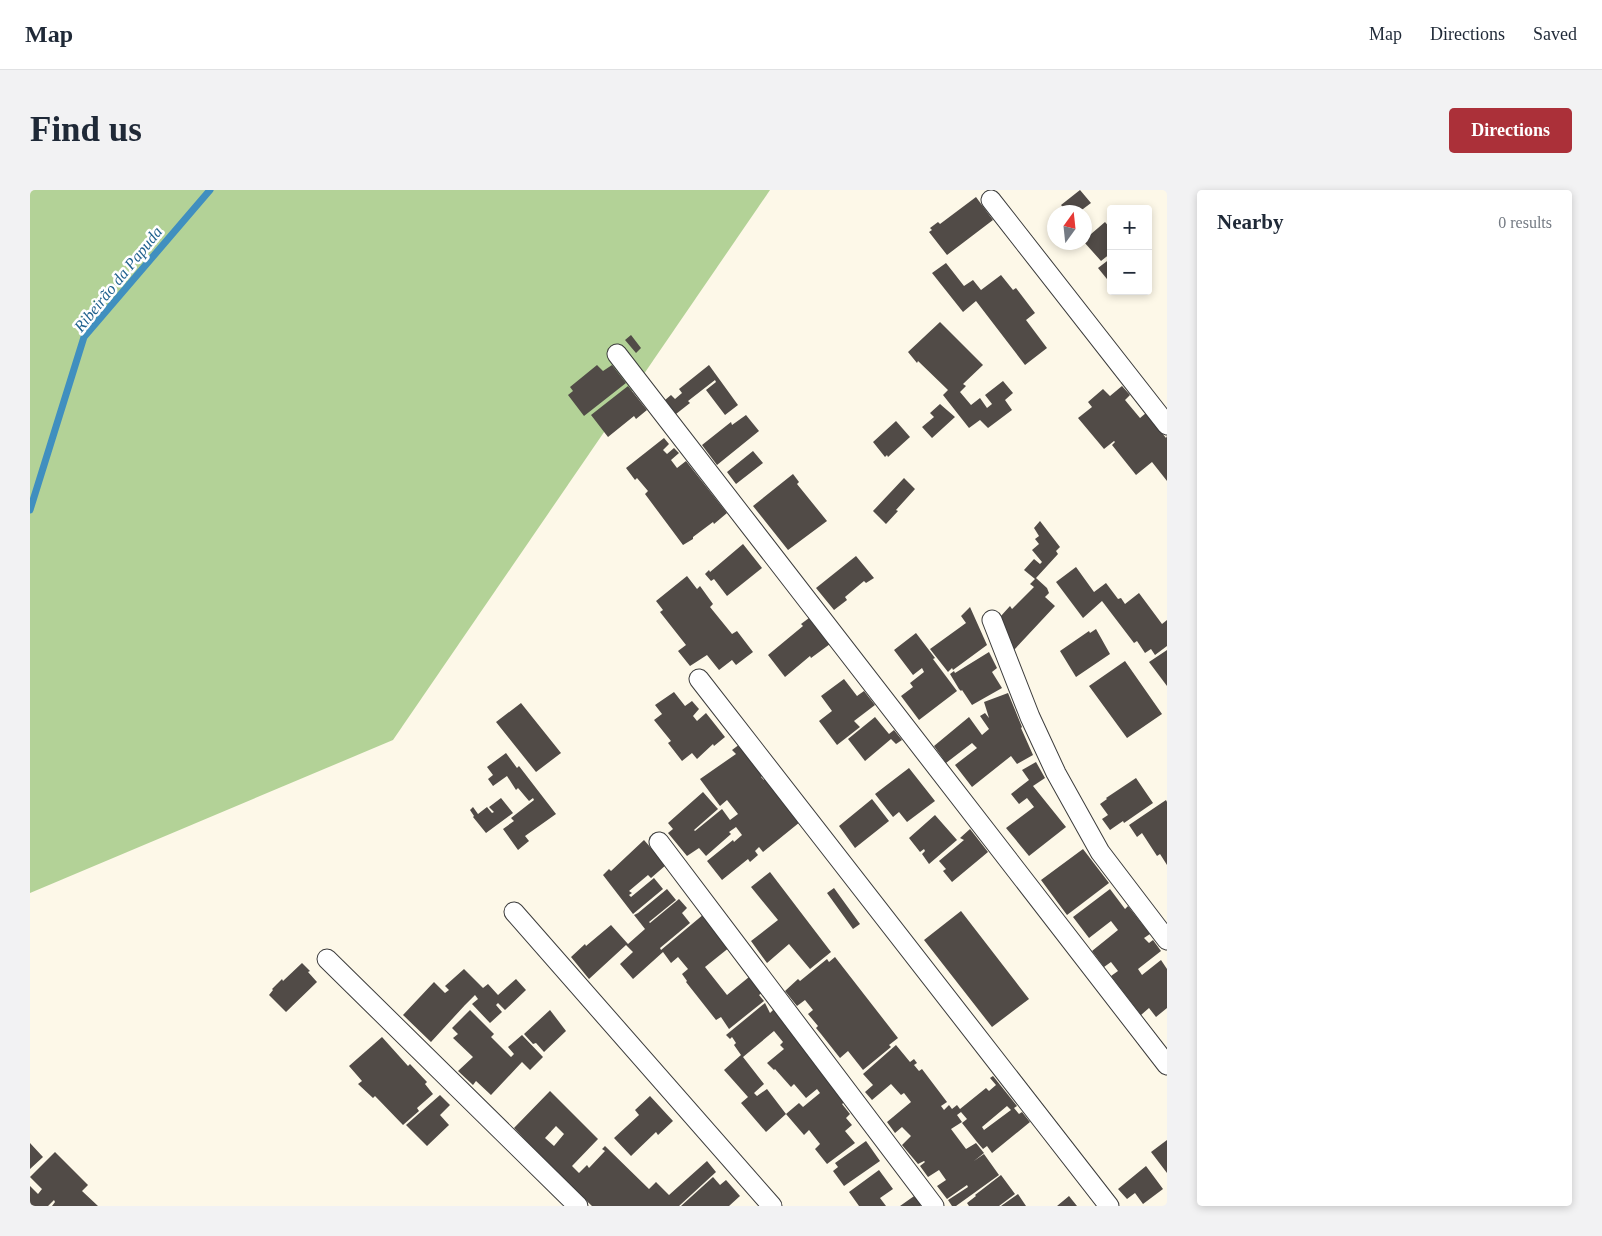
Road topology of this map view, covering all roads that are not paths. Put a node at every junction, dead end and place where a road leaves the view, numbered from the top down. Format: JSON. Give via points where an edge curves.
{"nodes":[{"id":1,"x":992,"y":200,"type":"dead end"},
{"id":2,"x":617,"y":354,"type":"dead end"},
{"id":3,"x":1167,"y":425,"type":"edge"},
{"id":4,"x":992,"y":620,"type":"dead end"},
{"id":5,"x":699,"y":679,"type":"dead end"},
{"id":6,"x":659,"y":842,"type":"dead end"},
{"id":7,"x":514,"y":912,"type":"dead end"},
{"id":8,"x":1167,"y":940,"type":"edge"},
{"id":9,"x":327,"y":959,"type":"dead end"},
{"id":10,"x":1167,"y":1065,"type":"edge"},
{"id":11,"x":578,"y":1206,"type":"edge"},
{"id":12,"x":772,"y":1206,"type":"edge"},
{"id":13,"x":934,"y":1206,"type":"edge"},
{"id":14,"x":1109,"y":1206,"type":"edge"}],
"edges":[{"from":1,"to":3,"type":"street"},
{"from":2,"to":10,"type":"street"},
{"from":4,"to":8,"type":"street","via":[[1056,773],[1100,852]]},
{"from":5,"to":14,"type":"street"},
{"from":6,"to":13,"type":"street"},
{"from":7,"to":12,"type":"street"},
{"from":9,"to":11,"type":"street"}]}
